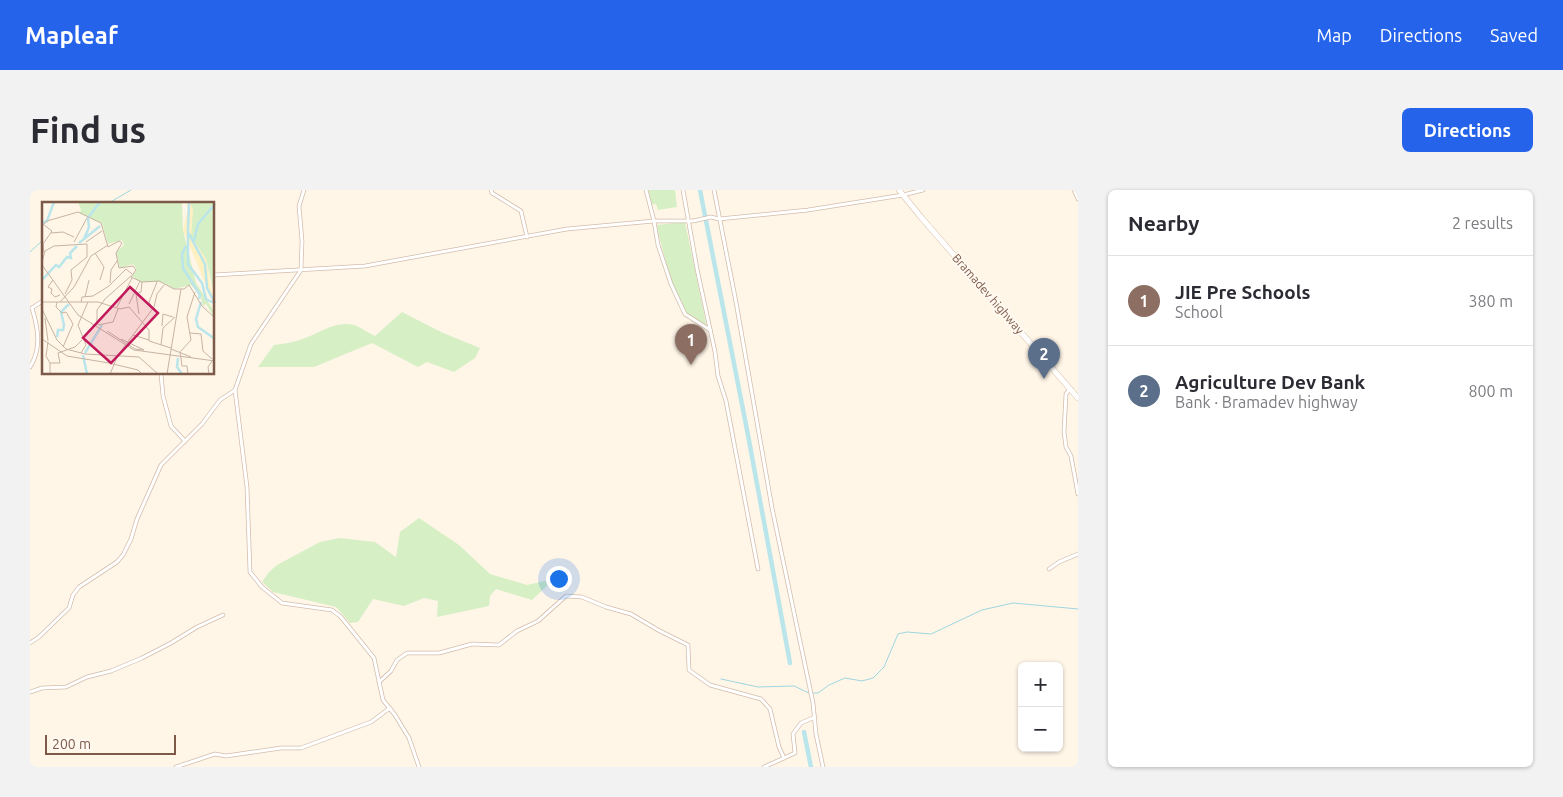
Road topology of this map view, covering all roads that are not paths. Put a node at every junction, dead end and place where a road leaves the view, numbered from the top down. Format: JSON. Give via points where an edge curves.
{"nodes":[{"id":1,"x":304,"y":190,"type":"edge"},
{"id":2,"x":491,"y":190,"type":"edge"},
{"id":3,"x":646,"y":190,"type":"edge"},
{"id":4,"x":683,"y":190,"type":"edge"},
{"id":5,"x":714,"y":190,"type":"edge"},
{"id":6,"x":923,"y":190,"type":"edge"},
{"id":7,"x":1074,"y":190,"type":"edge"},
{"id":8,"x":901,"y":192,"type":"edge"},
{"id":9,"x":1078,"y":199,"type":"edge"},
{"id":10,"x":719,"y":219,"type":"junction"},
{"id":11,"x":688,"y":220,"type":"junction"},
{"id":12,"x":654,"y":221,"type":"junction"},
{"id":13,"x":528,"y":236,"type":"junction"},
{"id":14,"x":301,"y":270,"type":"junction"},
{"id":15,"x":215,"y":275,"type":"edge"},
{"id":16,"x":42,"y":301,"type":"edge"},
{"id":17,"x":31,"y":308,"type":"edge"},
{"id":18,"x":710,"y":330,"type":"junction"},
{"id":19,"x":30,"y":367,"type":"edge"},
{"id":20,"x":160,"y":375,"type":"edge"},
{"id":21,"x":1070,"y":388,"type":"junction"},
{"id":22,"x":235,"y":390,"type":"junction"},
{"id":23,"x":1078,"y":398,"type":"edge"},
{"id":24,"x":185,"y":441,"type":"junction"},
{"id":25,"x":1078,"y":494,"type":"edge"},
{"id":26,"x":1078,"y":554,"type":"edge"},
{"id":27,"x":758,"y":569,"type":"dead end"},
{"id":28,"x":1049,"y":569,"type":"dead end"},
{"id":29,"x":223,"y":615,"type":"dead end"},
{"id":30,"x":30,"y":643,"type":"edge"},
{"id":31,"x":379,"y":682,"type":"junction"},
{"id":32,"x":30,"y":692,"type":"edge"},
{"id":33,"x":390,"y":708,"type":"junction"},
{"id":34,"x":815,"y":717,"type":"junction"},
{"id":35,"x":784,"y":758,"type":"junction"},
{"id":36,"x":176,"y":767,"type":"edge"},
{"id":37,"x":419,"y":767,"type":"edge"},
{"id":38,"x":764,"y":767,"type":"edge"},
{"id":39,"x":823,"y":767,"type":"edge"}],
"edges":[{"from":1,"to":14,"type":"street","via":[[299,206]]},
{"from":2,"to":13,"type":"street","via":[[521,210]]},
{"from":3,"to":12,"type":"street"},
{"from":4,"to":11,"type":"street"},
{"from":5,"to":10,"type":"street"},
{"from":6,"to":8,"type":"street"},
{"from":7,"to":9,"type":"street"},
{"from":8,"to":10,"type":"street","via":[[808,210]]},
{"from":8,"to":21,"type":"street","name":"Bramadev highway"},
{"from":10,"to":11,"type":"street"},
{"from":10,"to":34,"type":"street","via":[[772,508]]},
{"from":11,"to":12,"type":"street"},
{"from":11,"to":18,"type":"street"},
{"from":12,"to":13,"type":"street"},
{"from":12,"to":18,"type":"street","via":[[670,284],[685,314]]},
{"from":13,"to":14,"type":"street","via":[[365,266]]},
{"from":14,"to":15,"type":"street"},
{"from":14,"to":22,"type":"street","via":[[251,344]]},
{"from":16,"to":17,"type":"street"},
{"from":17,"to":19,"type":"street","via":[[38,330],[36,358]]},
{"from":18,"to":27,"type":"street"},
{"from":20,"to":24,"type":"street","via":[[171,426]]},
{"from":21,"to":23,"type":"street","name":"Bramadev highway"},
{"from":21,"to":25,"type":"street","via":[[1066,394],[1064,432]]},
{"from":22,"to":24,"type":"street","via":[[220,400]]},
{"from":22,"to":31,"type":"street","via":[[247,487],[250,572],[282,603],[332,610],[374,658]]},
{"from":24,"to":30,"type":"street","via":[[161,465],[123,555],[79,587],[69,608]]},
{"from":26,"to":28,"type":"street"},
{"from":29,"to":32,"type":"street","via":[[111,671],[66,687]]},
{"from":31,"to":33,"type":"street","via":[[383,700]]},
{"from":31,"to":35,"type":"street","via":[[407,653],[439,653],[472,644],[499,645],[538,621],[566,596],[582,597],[631,614],[688,645],[689,670],[710,685],[761,699],[770,709]]},
{"from":33,"to":36,"type":"street","via":[[371,722],[301,748],[226,756],[215,754]]},
{"from":33,"to":37,"type":"street","via":[[409,738]]},
{"from":34,"to":35,"type":"street","via":[[801,723],[792,734],[795,753]]},
{"from":34,"to":39,"type":"street"},
{"from":35,"to":38,"type":"street"}]}
